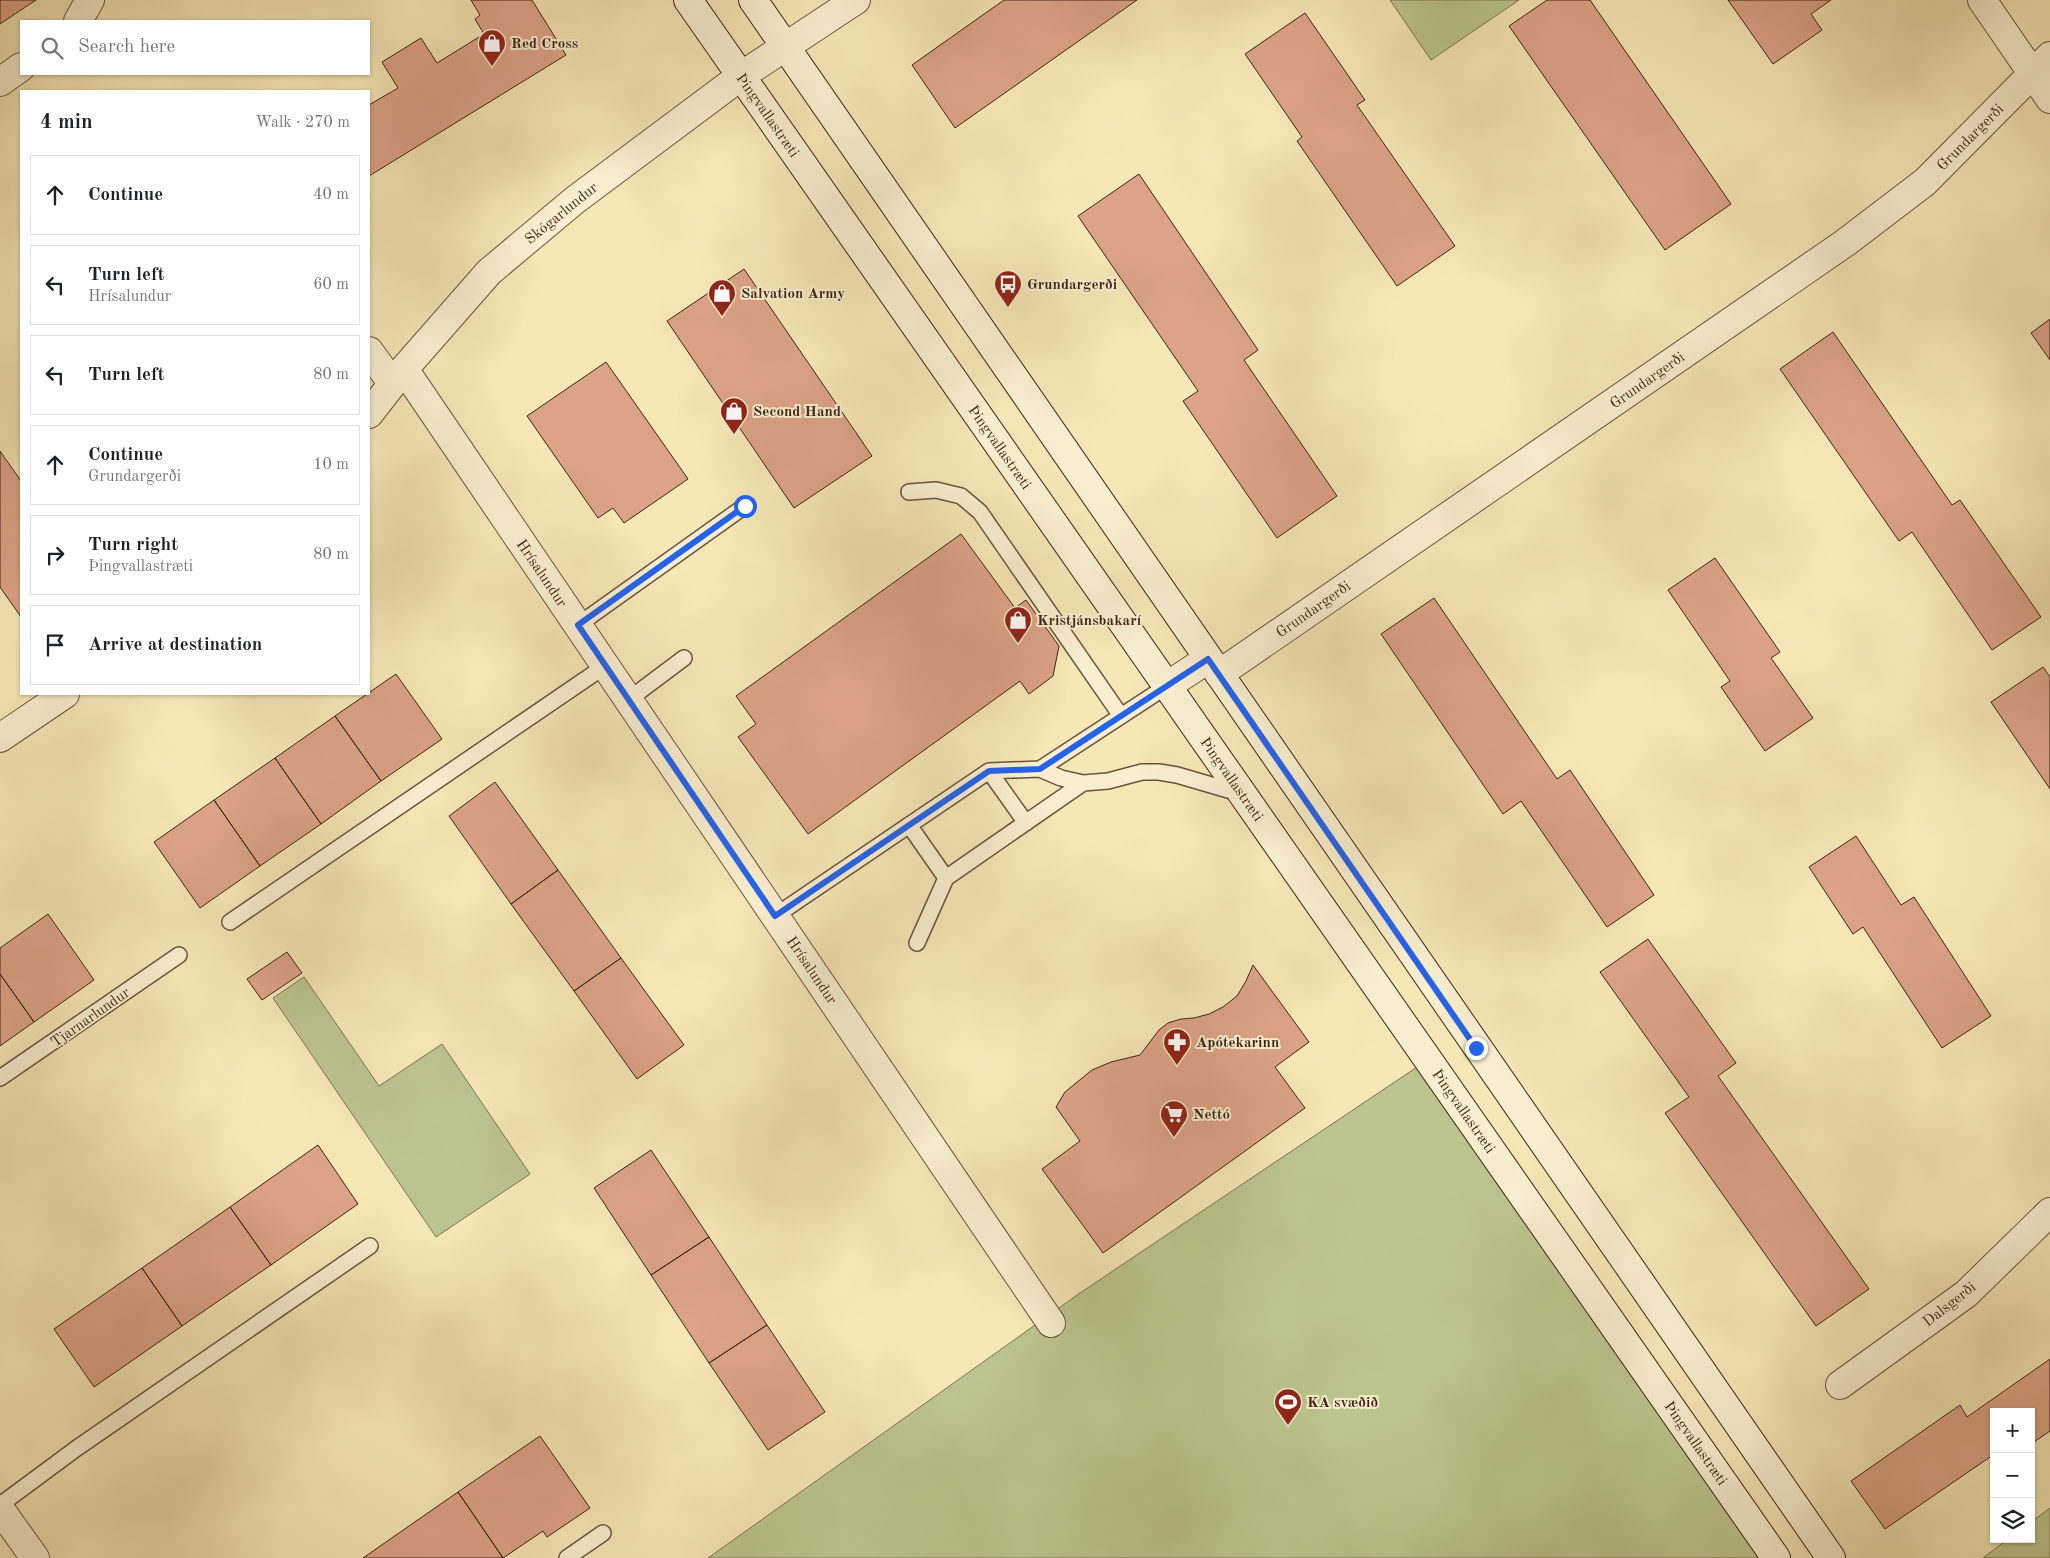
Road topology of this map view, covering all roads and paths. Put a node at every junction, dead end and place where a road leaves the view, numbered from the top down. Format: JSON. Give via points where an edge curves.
{"nodes":[{"id":1,"x":90,"y":0,"type":"edge"},
{"id":2,"x":688,"y":0,"type":"edge"},
{"id":3,"x":753,"y":0,"type":"edge"},
{"id":4,"x":856,"y":0,"type":"edge"},
{"id":5,"x":1982,"y":0,"type":"edge"},
{"id":6,"x":79,"y":20,"type":"edge"},
{"id":7,"x":786,"y":48,"type":"junction"},
{"id":8,"x":2041,"y":66,"type":"edge"},
{"id":9,"x":20,"y":68,"type":"edge"},
{"id":10,"x":741,"y":76,"type":"junction"},
{"id":11,"x":0,"y":82,"type":"edge"},
{"id":12,"x":2050,"y":99,"type":"edge"},
{"id":13,"x":370,"y":352,"type":"edge"},
{"id":14,"x":398,"y":376,"type":"junction"},
{"id":15,"x":370,"y":413,"type":"edge"},
{"id":16,"x":909,"y":492,"type":"dead end"},
{"id":17,"x":745,"y":506,"type":"dead end"},
{"id":18,"x":578,"y":625,"type":"junction"},
{"id":19,"x":684,"y":658,"type":"dead end"},
{"id":20,"x":605,"y":666,"type":"junction"},
{"id":21,"x":1214,"y":666,"type":"junction"},
{"id":22,"x":1167,"y":686,"type":"junction"},
{"id":23,"x":64,"y":695,"type":"edge"},
{"id":24,"x":628,"y":700,"type":"junction"},
{"id":25,"x":1121,"y":716,"type":"junction"},
{"id":26,"x":0,"y":738,"type":"edge"},
{"id":27,"x":1040,"y":769,"type":"junction"},
{"id":28,"x":989,"y":771,"type":"junction"},
{"id":29,"x":1083,"y":783,"type":"junction"},
{"id":30,"x":1243,"y":794,"type":"junction"},
{"id":31,"x":1026,"y":823,"type":"junction"},
{"id":32,"x":909,"y":825,"type":"junction"},
{"id":33,"x":946,"y":878,"type":"junction"},
{"id":34,"x":775,"y":916,"type":"junction"},
{"id":35,"x":230,"y":922,"type":"dead end"},
{"id":36,"x":917,"y":943,"type":"dead end"},
{"id":37,"x":179,"y":955,"type":"dead end"},
{"id":38,"x":0,"y":1078,"type":"edge"},
{"id":39,"x":2050,"y":1212,"type":"edge"},
{"id":40,"x":370,"y":1246,"type":"dead end"},
{"id":41,"x":1051,"y":1323,"type":"dead end"},
{"id":42,"x":1840,"y":1384,"type":"dead end"},
{"id":43,"x":0,"y":1505,"type":"edge"},
{"id":44,"x":0,"y":1510,"type":"edge"},
{"id":45,"x":603,"y":1533,"type":"dead end"},
{"id":46,"x":35,"y":1558,"type":"edge"},
{"id":47,"x":567,"y":1558,"type":"edge"},
{"id":48,"x":1776,"y":1558,"type":"edge"},
{"id":49,"x":1831,"y":1558,"type":"edge"}],
"edges":[{"from":1,"to":6,"type":"main road"},
{"from":2,"to":10,"type":"main road","name":"Þingvallastræti"},
{"from":3,"to":7,"type":"main road"},
{"from":4,"to":7,"type":"main road","name":"Skógarlundur"},
{"from":5,"to":8,"type":"main road"},
{"from":7,"to":10,"type":"main road","name":"Skógarlundur"},
{"from":7,"to":21,"type":"main road"},
{"from":8,"to":12,"type":"main road"},
{"from":8,"to":21,"type":"main road","name":"Grundargerði","via":[[1925,182],[1845,243]]},
{"from":9,"to":11,"type":"main road"},
{"from":10,"to":14,"type":"main road","name":"Skógarlundur","via":[[575,200],[489,272]]},
{"from":10,"to":22,"type":"main road","name":"Þingvallastræti"},
{"from":13,"to":14,"type":"main road","name":"Hrísalundur"},
{"from":14,"to":15,"type":"main road","name":"Skógarlundur"},
{"from":14,"to":18,"type":"main road","name":"Hrísalundur"},
{"from":16,"to":25,"type":"lane","via":[[936,490],[960,496],[980,512]]},
{"from":17,"to":18,"type":"lane"},
{"from":18,"to":20,"type":"main road","name":"Hrísalundur"},
{"from":19,"to":24,"type":"lane"},
{"from":20,"to":24,"type":"main road","name":"Hrísalundur"},
{"from":20,"to":35,"type":"lane"},
{"from":21,"to":22,"type":"main road","name":"Grundargerði"},
{"from":21,"to":49,"type":"main road"},
{"from":22,"to":25,"type":"lane"},
{"from":22,"to":30,"type":"main road","name":"Þingvallastræti"},
{"from":23,"to":26,"type":"main road"},
{"from":24,"to":34,"type":"main road","name":"Hrísalundur"},
{"from":25,"to":27,"type":"lane"},
{"from":27,"to":28,"type":"lane"},
{"from":27,"to":29,"type":"lane"},
{"from":28,"to":31,"type":"lane"},
{"from":28,"to":32,"type":"lane"},
{"from":29,"to":30,"type":"lane","via":[[1108,782],[1142,772],[1159,772]]},
{"from":29,"to":31,"type":"lane"},
{"from":30,"to":48,"type":"main road","name":"Þingvallastræti"},
{"from":31,"to":33,"type":"lane"},
{"from":32,"to":33,"type":"lane"},
{"from":32,"to":34,"type":"lane"},
{"from":33,"to":36,"type":"lane"},
{"from":34,"to":41,"type":"main road","name":"Hrísalundur"},
{"from":37,"to":38,"type":"lane","name":"Tjarnarlundur"},
{"from":39,"to":42,"type":"main road","name":"Dalsgerði","via":[[1966,1294]]},
{"from":40,"to":43,"type":"lane","via":[[77,1448]]},
{"from":44,"to":46,"type":"main road"},
{"from":45,"to":47,"type":"lane"}]}
